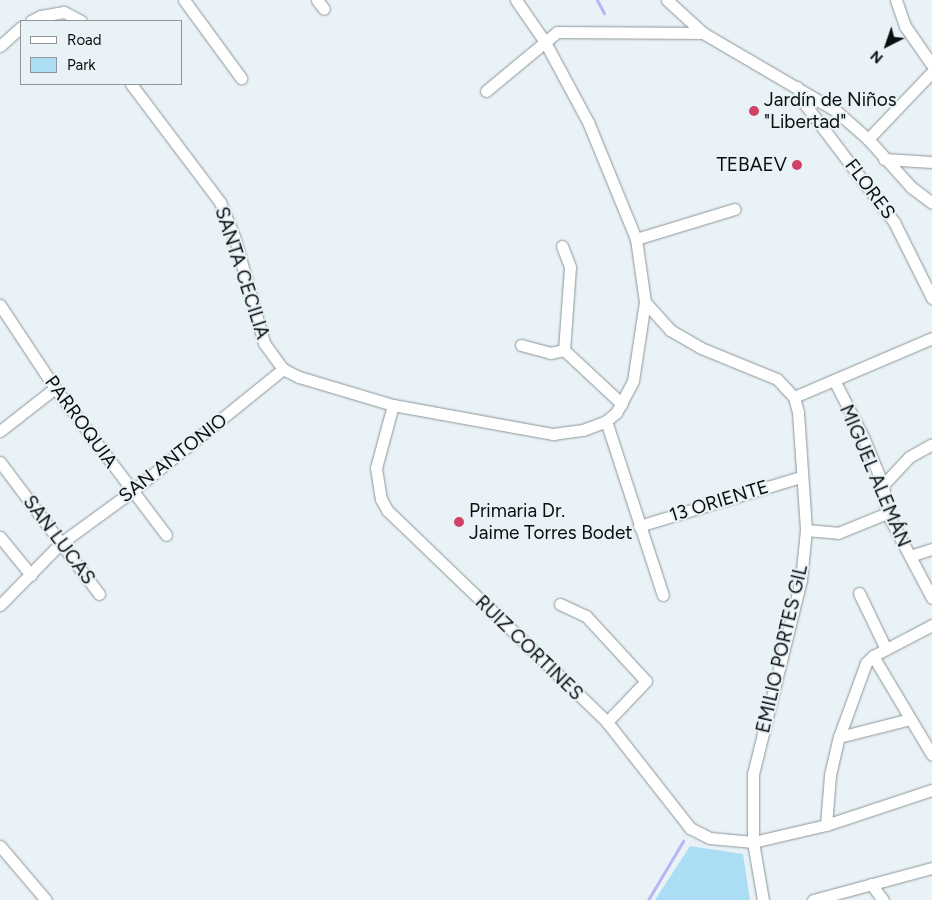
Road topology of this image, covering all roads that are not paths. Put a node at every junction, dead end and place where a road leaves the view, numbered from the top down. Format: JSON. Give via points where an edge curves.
{"nodes":[{"id":1,"x":184,"y":0,"type":"edge"},
{"id":2,"x":516,"y":0,"type":"edge"},
{"id":3,"x":667,"y":0,"type":"edge"},
{"id":4,"x":896,"y":0,"type":"edge"},
{"id":5,"x":66,"y":3,"type":"edge"},
{"id":6,"x":33,"y":20,"type":"edge"},
{"id":7,"x":80,"y":20,"type":"edge"},
{"id":8,"x":20,"y":28,"type":"edge"},
{"id":9,"x":703,"y":33,"type":"junction"},
{"id":10,"x":545,"y":42,"type":"junction"},
{"id":11,"x":0,"y":46,"type":"edge"},
{"id":12,"x":932,"y":64,"type":"edge"},
{"id":13,"x":932,"y":72,"type":"edge"},
{"id":14,"x":241,"y":78,"type":"dead end"},
{"id":15,"x":132,"y":85,"type":"edge"},
{"id":16,"x":797,"y":86,"type":"junction"},
{"id":17,"x":486,"y":91,"type":"dead end"},
{"id":18,"x":868,"y":139,"type":"junction"},
{"id":19,"x":884,"y":159,"type":"junction"},
{"id":20,"x":932,"y":162,"type":"edge"},
{"id":21,"x":932,"y":203,"type":"edge"},
{"id":22,"x":735,"y":209,"type":"dead end"},
{"id":23,"x":636,"y":239,"type":"junction"},
{"id":24,"x":562,"y":246,"type":"dead end"},
{"id":25,"x":932,"y":298,"type":"edge"},
{"id":26,"x":645,"y":302,"type":"junction"},
{"id":27,"x":0,"y":305,"type":"edge"},
{"id":28,"x":932,"y":338,"type":"edge"},
{"id":29,"x":520,"y":345,"type":"dead end"},
{"id":30,"x":564,"y":350,"type":"junction"},
{"id":31,"x":283,"y":370,"type":"junction"},
{"id":32,"x":834,"y":380,"type":"junction"},
{"id":33,"x":55,"y":388,"type":"junction"},
{"id":34,"x":794,"y":397,"type":"junction"},
{"id":35,"x":622,"y":404,"type":"junction"},
{"id":36,"x":393,"y":405,"type":"junction"},
{"id":37,"x":606,"y":421,"type":"junction"},
{"id":38,"x":0,"y":431,"type":"edge"},
{"id":39,"x":932,"y":444,"type":"edge"},
{"id":40,"x":0,"y":462,"type":"edge"},
{"id":41,"x":800,"y":477,"type":"junction"},
{"id":42,"x":883,"y":485,"type":"junction"},
{"id":43,"x":131,"y":492,"type":"junction"},
{"id":44,"x":887,"y":513,"type":"junction"},
{"id":45,"x":639,"y":526,"type":"junction"},
{"id":46,"x":806,"y":530,"type":"junction"},
{"id":47,"x":166,"y":535,"type":"dead end"},
{"id":48,"x":0,"y":537,"type":"edge"},
{"id":49,"x":61,"y":543,"type":"junction"},
{"id":50,"x":932,"y":550,"type":"edge"},
{"id":51,"x":910,"y":556,"type":"junction"},
{"id":52,"x":31,"y":575,"type":"junction"},
{"id":53,"x":859,"y":593,"type":"dead end"},
{"id":54,"x":100,"y":594,"type":"dead end"},
{"id":55,"x":663,"y":595,"type":"dead end"},
{"id":56,"x":932,"y":598,"type":"edge"},
{"id":57,"x":560,"y":604,"type":"dead end"},
{"id":58,"x":0,"y":605,"type":"edge"},
{"id":59,"x":932,"y":626,"type":"edge"},
{"id":60,"x":886,"y":649,"type":"junction"},
{"id":61,"x":873,"y":656,"type":"junction"},
{"id":62,"x":910,"y":719,"type":"junction"},
{"id":63,"x":607,"y":722,"type":"junction"},
{"id":64,"x":839,"y":737,"type":"junction"},
{"id":65,"x":932,"y":755,"type":"edge"},
{"id":66,"x":932,"y":790,"type":"edge"},
{"id":67,"x":826,"y":824,"type":"junction"},
{"id":68,"x":753,"y":842,"type":"junction"},
{"id":69,"x":0,"y":846,"type":"edge"},
{"id":70,"x":932,"y":868,"type":"edge"},
{"id":71,"x":872,"y":884,"type":"junction"},
{"id":72,"x":46,"y":900,"type":"edge"},
{"id":73,"x":763,"y":900,"type":"edge"},
{"id":74,"x":813,"y":900,"type":"edge"},
{"id":75,"x":883,"y":900,"type":"edge"}],
"edges":[{"from":1,"to":14,"type":"street"},
{"from":2,"to":10,"type":"street"},
{"from":3,"to":9,"type":"street"},
{"from":4,"to":12,"type":"street","via":[[905,26]]},
{"from":5,"to":6,"type":"street"},
{"from":5,"to":7,"type":"street"},
{"from":8,"to":11,"type":"street"},
{"from":9,"to":10,"type":"street","via":[[571,30],[557,32]]},
{"from":9,"to":16,"type":"street"},
{"from":10,"to":17,"type":"street"},
{"from":10,"to":23,"type":"street","via":[[588,122]]},
{"from":13,"to":18,"type":"street"},
{"from":15,"to":31,"type":"street","name":"SANTA CECILIA","via":[[220,202],[234,236],[264,343]]},
{"from":16,"to":18,"type":"street","via":[[835,110]]},
{"from":16,"to":25,"type":"street","name":"FLORES","via":[[804,103],[894,222]]},
{"from":18,"to":19,"type":"street"},
{"from":19,"to":20,"type":"street"},
{"from":19,"to":21,"type":"street","via":[[911,188]]},
{"from":22,"to":23,"type":"street"},
{"from":23,"to":26,"type":"street"},
{"from":24,"to":30,"type":"street","via":[[570,267]]},
{"from":26,"to":34,"type":"street","via":[[670,330],[701,348],[776,379]]},
{"from":26,"to":35,"type":"street","via":[[633,381]]},
{"from":27,"to":33,"type":"street","name":"PARROQUIA"},
{"from":28,"to":32,"type":"street"},
{"from":29,"to":30,"type":"street","via":[[550,353]]},
{"from":30,"to":35,"type":"street"},
{"from":31,"to":36,"type":"street","via":[[306,380]]},
{"from":31,"to":43,"type":"street","name":"SAN ANTONIO"},
{"from":32,"to":34,"type":"street"},
{"from":32,"to":42,"type":"street","name":"MIGUEL ALEMÁN"},
{"from":33,"to":38,"type":"street"},
{"from":33,"to":43,"type":"street","name":"PARROQUIA"},
{"from":34,"to":41,"type":"street","name":"EMILIO PORTES GIL","via":[[798,412]]},
{"from":35,"to":37,"type":"street"},
{"from":36,"to":37,"type":"street","via":[[553,434],[583,430]]},
{"from":36,"to":63,"type":"street","name":"RUIZ CORTINES","via":[[376,468],[381,499],[387,510]]},
{"from":37,"to":45,"type":"street"},
{"from":39,"to":42,"type":"street","via":[[909,458]]},
{"from":40,"to":49,"type":"street","name":"SAN LUCAS"},
{"from":41,"to":45,"type":"street","name":"13 ORIENTE"},
{"from":41,"to":46,"type":"street","name":"EMILIO PORTES GIL"},
{"from":42,"to":44,"type":"street","name":"MIGUEL ALEMÁN"},
{"from":43,"to":47,"type":"street","name":"PARROQUIA"},
{"from":43,"to":49,"type":"street","name":"SAN ANTONIO"},
{"from":44,"to":46,"type":"street","via":[[838,533]]},
{"from":44,"to":51,"type":"street","name":"MIGUEL ALEMÁN"},
{"from":45,"to":55,"type":"street"},
{"from":46,"to":68,"type":"street","name":"EMILIO PORTES GIL","via":[[801,580],[753,774]]},
{"from":48,"to":52,"type":"street"},
{"from":49,"to":52,"type":"street","name":"SAN ANTONIO"},
{"from":49,"to":54,"type":"street","name":"SAN LUCAS"},
{"from":50,"to":51,"type":"street"},
{"from":51,"to":56,"type":"street","name":"MIGUEL ALEMÁN"},
{"from":52,"to":58,"type":"street","name":"SAN ANTONIO"},
{"from":53,"to":60,"type":"street"},
{"from":57,"to":63,"type":"street","via":[[591,612],[646,681]]},
{"from":59,"to":60,"type":"street"},
{"from":60,"to":61,"type":"street"},
{"from":61,"to":62,"type":"street"},
{"from":61,"to":64,"type":"street","via":[[857,683]]},
{"from":62,"to":64,"type":"street"},
{"from":62,"to":65,"type":"street"},
{"from":63,"to":68,"type":"street","name":"RUIZ CORTINES","via":[[690,828],[710,838]]},
{"from":64,"to":67,"type":"street","via":[[830,775]]},
{"from":66,"to":67,"type":"street","name":"RUIZ CORTINES"},
{"from":67,"to":68,"type":"street","name":"RUIZ CORTINES"},
{"from":68,"to":73,"type":"street","name":"EMILIO PORTES GIL"},
{"from":69,"to":72,"type":"street"},
{"from":70,"to":71,"type":"street"},
{"from":71,"to":74,"type":"street"},
{"from":71,"to":75,"type":"street"}]}
